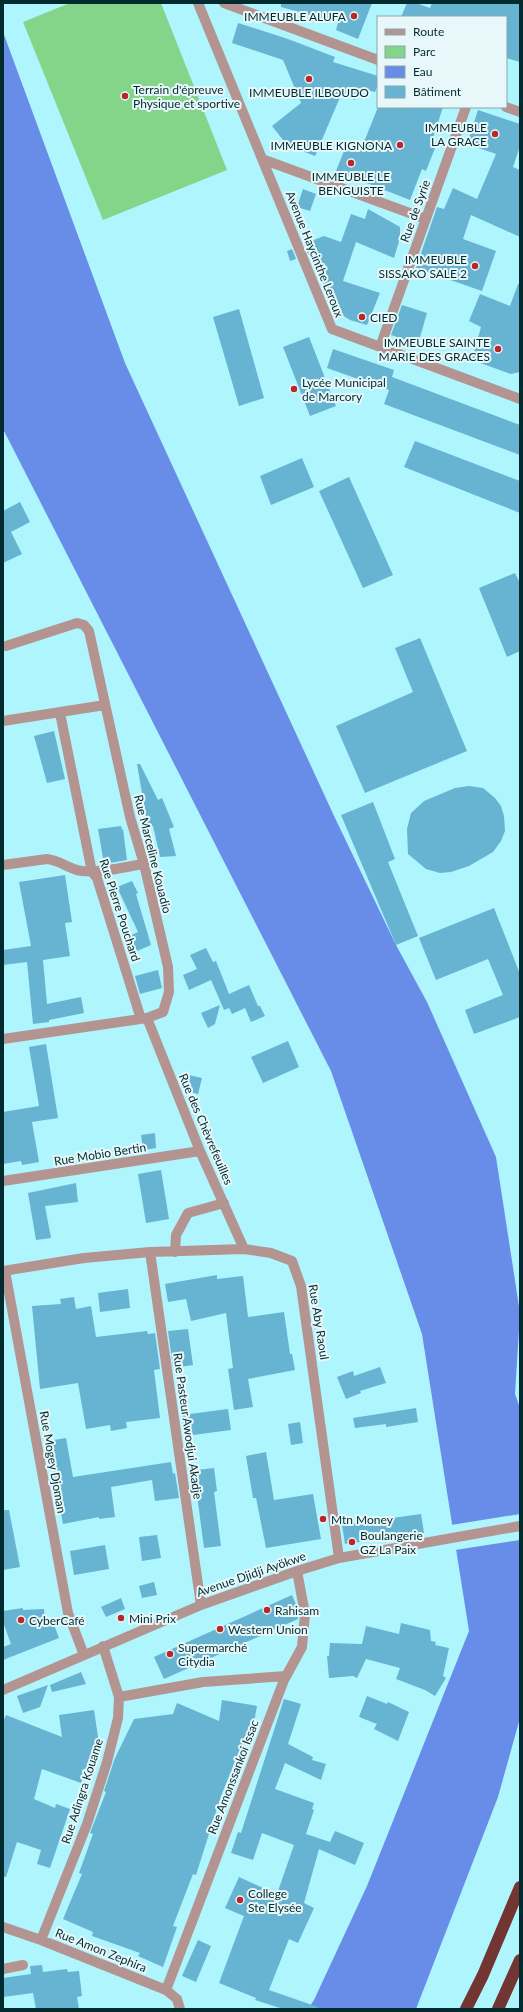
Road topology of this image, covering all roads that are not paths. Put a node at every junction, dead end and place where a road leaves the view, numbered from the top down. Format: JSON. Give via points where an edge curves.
{"nodes":[{"id":1,"x":198,"y":3,"type":"edge"},
{"id":2,"x":224,"y":3,"type":"edge"},
{"id":3,"x":377,"y":60,"type":"edge"},
{"id":4,"x":507,"y":107,"type":"edge"},
{"id":5,"x":466,"y":108,"type":"edge"},
{"id":6,"x":520,"y":112,"type":"edge"},
{"id":7,"x":262,"y":159,"type":"junction"},
{"id":8,"x":426,"y":219,"type":"junction"},
{"id":9,"x":380,"y":347,"type":"junction"},
{"id":10,"x":520,"y":399,"type":"edge"},
{"id":11,"x":6,"y":646,"type":"dead end"},
{"id":12,"x":105,"y":705,"type":"junction"},
{"id":13,"x":60,"y":713,"type":"junction"},
{"id":14,"x":3,"y":721,"type":"edge"},
{"id":15,"x":144,"y":864,"type":"junction"},
{"id":16,"x":3,"y":865,"type":"edge"},
{"id":17,"x":92,"y":872,"type":"junction"},
{"id":18,"x":144,"y":1018,"type":"junction"},
{"id":19,"x":3,"y":1039,"type":"edge"},
{"id":20,"x":200,"y":1151,"type":"junction"},
{"id":21,"x":3,"y":1181,"type":"edge"},
{"id":22,"x":224,"y":1203,"type":"junction"},
{"id":23,"x":244,"y":1249,"type":"junction"},
{"id":24,"x":150,"y":1252,"type":"junction"},
{"id":25,"x":175,"y":1252,"type":"junction"},
{"id":26,"x":4,"y":1271,"type":"edge"},
{"id":27,"x":520,"y":1526,"type":"edge"},
{"id":28,"x":339,"y":1558,"type":"junction"},
{"id":29,"x":297,"y":1571,"type":"junction"},
{"id":30,"x":201,"y":1605,"type":"junction"},
{"id":31,"x":103,"y":1646,"type":"junction"},
{"id":32,"x":84,"y":1655,"type":"junction"},
{"id":33,"x":286,"y":1676,"type":"junction"},
{"id":34,"x":3,"y":1690,"type":"edge"},
{"id":35,"x":119,"y":1697,"type":"junction"},
{"id":36,"x":520,"y":1887,"type":"edge"},
{"id":37,"x":3,"y":1927,"type":"edge"},
{"id":38,"x":42,"y":1940,"type":"junction"},
{"id":39,"x":520,"y":1960,"type":"edge"},
{"id":40,"x":23,"y":1966,"type":"dead end"},
{"id":41,"x":3,"y":1969,"type":"edge"},
{"id":42,"x":166,"y":1990,"type":"junction"},
{"id":43,"x":180,"y":2009,"type":"edge"},
{"id":44,"x":466,"y":2009,"type":"edge"},
{"id":45,"x":498,"y":2009,"type":"edge"}],
"edges":[{"from":1,"to":7,"type":"street","name":"Avenue Haycinthe Leroux"},
{"from":2,"to":3,"type":"street"},
{"from":4,"to":6,"type":"street"},
{"from":5,"to":8,"type":"street","name":"Rue de Syrie"},
{"from":7,"to":8,"type":"street"},
{"from":7,"to":9,"type":"street","name":"Avenue Haycinthe Leroux","via":[[332,329]]},
{"from":8,"to":9,"type":"street","name":"Rue de Syrie"},
{"from":9,"to":10,"type":"street","name":"Avenue Haycinthe Leroux"},
{"from":11,"to":12,"type":"street","name":"Rue Marceline Kouadio","via":[[77,623],[84,625],[89,631]]},
{"from":12,"to":13,"type":"street"},
{"from":12,"to":15,"type":"street","name":"Rue Marceline Kouadio","via":[[130,817]]},
{"from":13,"to":14,"type":"street"},
{"from":13,"to":17,"type":"street","name":"Rue Pierre Pouchard"},
{"from":15,"to":17,"type":"street"},
{"from":15,"to":18,"type":"street","name":"Rue Marceline Kouadio","via":[[168,967],[168,992],[163,1012]]},
{"from":16,"to":17,"type":"street","via":[[47,859],[77,870]]},
{"from":17,"to":18,"type":"street","name":"Rue Pierre Pouchard","via":[[97,878]]},
{"from":18,"to":19,"type":"street","name":"Rue Marceline Kouadio"},
{"from":18,"to":20,"type":"street","name":"Rue des Chèvrefeuilles"},
{"from":20,"to":21,"type":"street","name":"Rue Mobio Bertin"},
{"from":20,"to":22,"type":"street","name":"Rue des Chèvrefeuilles"},
{"from":22,"to":23,"type":"street","name":"Rue des Chèvrefeuilles"},
{"from":22,"to":25,"type":"street","via":[[188,1213],[176,1235]]},
{"from":23,"to":25,"type":"street","name":"Rue Aby Raoul"},
{"from":23,"to":28,"type":"street","name":"Rue Aby Raoul","via":[[271,1253],[292,1261],[301,1286]]},
{"from":24,"to":25,"type":"street","name":"Rue Aby Raoul"},
{"from":24,"to":26,"type":"street","name":"Rue Aby Raoul","via":[[84,1258]]},
{"from":24,"to":30,"type":"street","name":"Rue Pasteur Awodjui Akadje"},
{"from":26,"to":32,"type":"street","name":"Rue Mogey Djoman","via":[[68,1613]]},
{"from":27,"to":28,"type":"street","name":"Avenue Djidji Ayökwe"},
{"from":28,"to":29,"type":"street","name":"Avenue Djidji Ayökwe"},
{"from":29,"to":30,"type":"street","name":"Avenue Djidji Ayökwe"},
{"from":29,"to":33,"type":"street","name":"Rue Amonssankoi Issac","via":[[305,1614],[303,1641],[298,1656]]},
{"from":30,"to":31,"type":"street","name":"Avenue Djidji Ayökwe"},
{"from":31,"to":32,"type":"street","name":"Avenue Djidji Ayökwe"},
{"from":31,"to":35,"type":"street","name":"Rue Adingra Kouame"},
{"from":32,"to":34,"type":"street","name":"Avenue Djidji Ayökwe"},
{"from":33,"to":35,"type":"street","via":[[203,1682]]},
{"from":33,"to":42,"type":"street","name":"Rue Amonssankoi Issac"},
{"from":35,"to":38,"type":"street","name":"Rue Adingra Kouame","via":[[118,1718],[108,1762]]},
{"from":36,"to":44,"type":"highway"},
{"from":37,"to":38,"type":"street","name":"Rue Amon Zephira"},
{"from":38,"to":42,"type":"street","name":"Rue Amon Zephira"},
{"from":39,"to":45,"type":"highway"},
{"from":40,"to":41,"type":"street"},
{"from":42,"to":43,"type":"street","name":"Rue Amon Zephira","via":[[177,1999]]}]}
